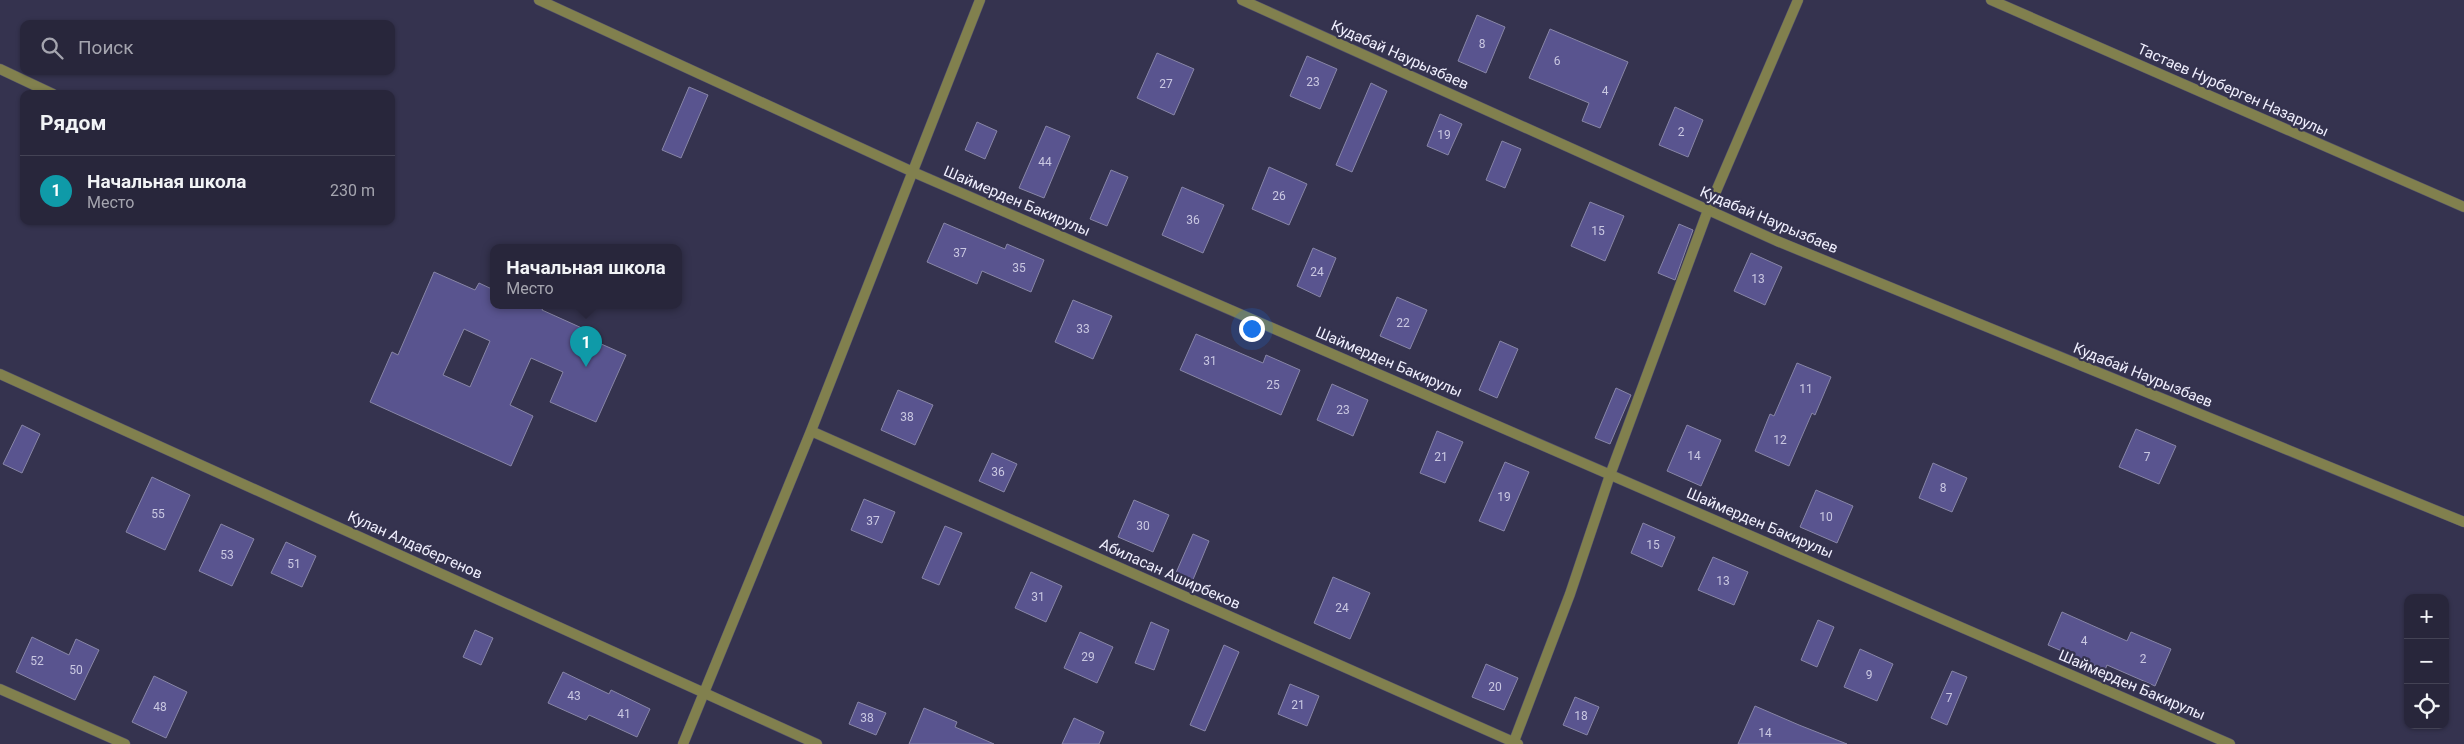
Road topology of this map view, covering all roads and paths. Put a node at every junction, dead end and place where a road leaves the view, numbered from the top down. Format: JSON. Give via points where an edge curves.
{"nodes":[{"id":1,"x":539,"y":0,"type":"edge"},
{"id":2,"x":980,"y":0,"type":"edge"},
{"id":3,"x":1242,"y":0,"type":"edge"},
{"id":4,"x":1798,"y":0,"type":"edge"},
{"id":5,"x":1991,"y":0,"type":"edge"},
{"id":6,"x":0,"y":69,"type":"edge"},
{"id":7,"x":45,"y":90,"type":"edge"},
{"id":8,"x":913,"y":172,"type":"junction"},
{"id":9,"x":2464,"y":207,"type":"edge"},
{"id":10,"x":1708,"y":210,"type":"junction"},
{"id":11,"x":0,"y":374,"type":"edge"},
{"id":12,"x":811,"y":430,"type":"junction"},
{"id":13,"x":1610,"y":475,"type":"junction"},
{"id":14,"x":2464,"y":522,"type":"edge"},
{"id":15,"x":0,"y":689,"type":"edge"},
{"id":16,"x":704,"y":692,"type":"junction"},
{"id":17,"x":1515,"y":743,"type":"edge"},
{"id":18,"x":125,"y":744,"type":"edge"},
{"id":19,"x":683,"y":744,"type":"edge"},
{"id":20,"x":817,"y":744,"type":"edge"},
{"id":21,"x":2230,"y":744,"type":"edge"}],
"edges":[{"from":1,"to":8,"type":"street","name":"Шаймерден Бакирулы"},
{"from":2,"to":8,"type":"street"},
{"from":3,"to":10,"type":"street","name":"Кудабай Наурызбаев"},
{"from":4,"to":10,"type":"street"},
{"from":5,"to":9,"type":"street","name":"Тастаев Нурберген Назарулы"},
{"from":6,"to":7,"type":"street"},
{"from":8,"to":12,"type":"street"},
{"from":8,"to":13,"type":"street","name":"Шаймерден Бакирулы"},
{"from":10,"to":13,"type":"street"},
{"from":10,"to":14,"type":"street","name":"Кудабай Наурызбаев"},
{"from":11,"to":16,"type":"street","name":"Кулан Алдабергенов"},
{"from":12,"to":16,"type":"street"},
{"from":12,"to":17,"type":"street","name":"Абиласан Аширбеков"},
{"from":13,"to":17,"type":"street"},
{"from":13,"to":21,"type":"street","name":"Шаймерден Бакирулы"},
{"from":15,"to":18,"type":"street"},
{"from":16,"to":19,"type":"street"},
{"from":16,"to":20,"type":"street","name":"Кулан Алдабергенов"}]}
